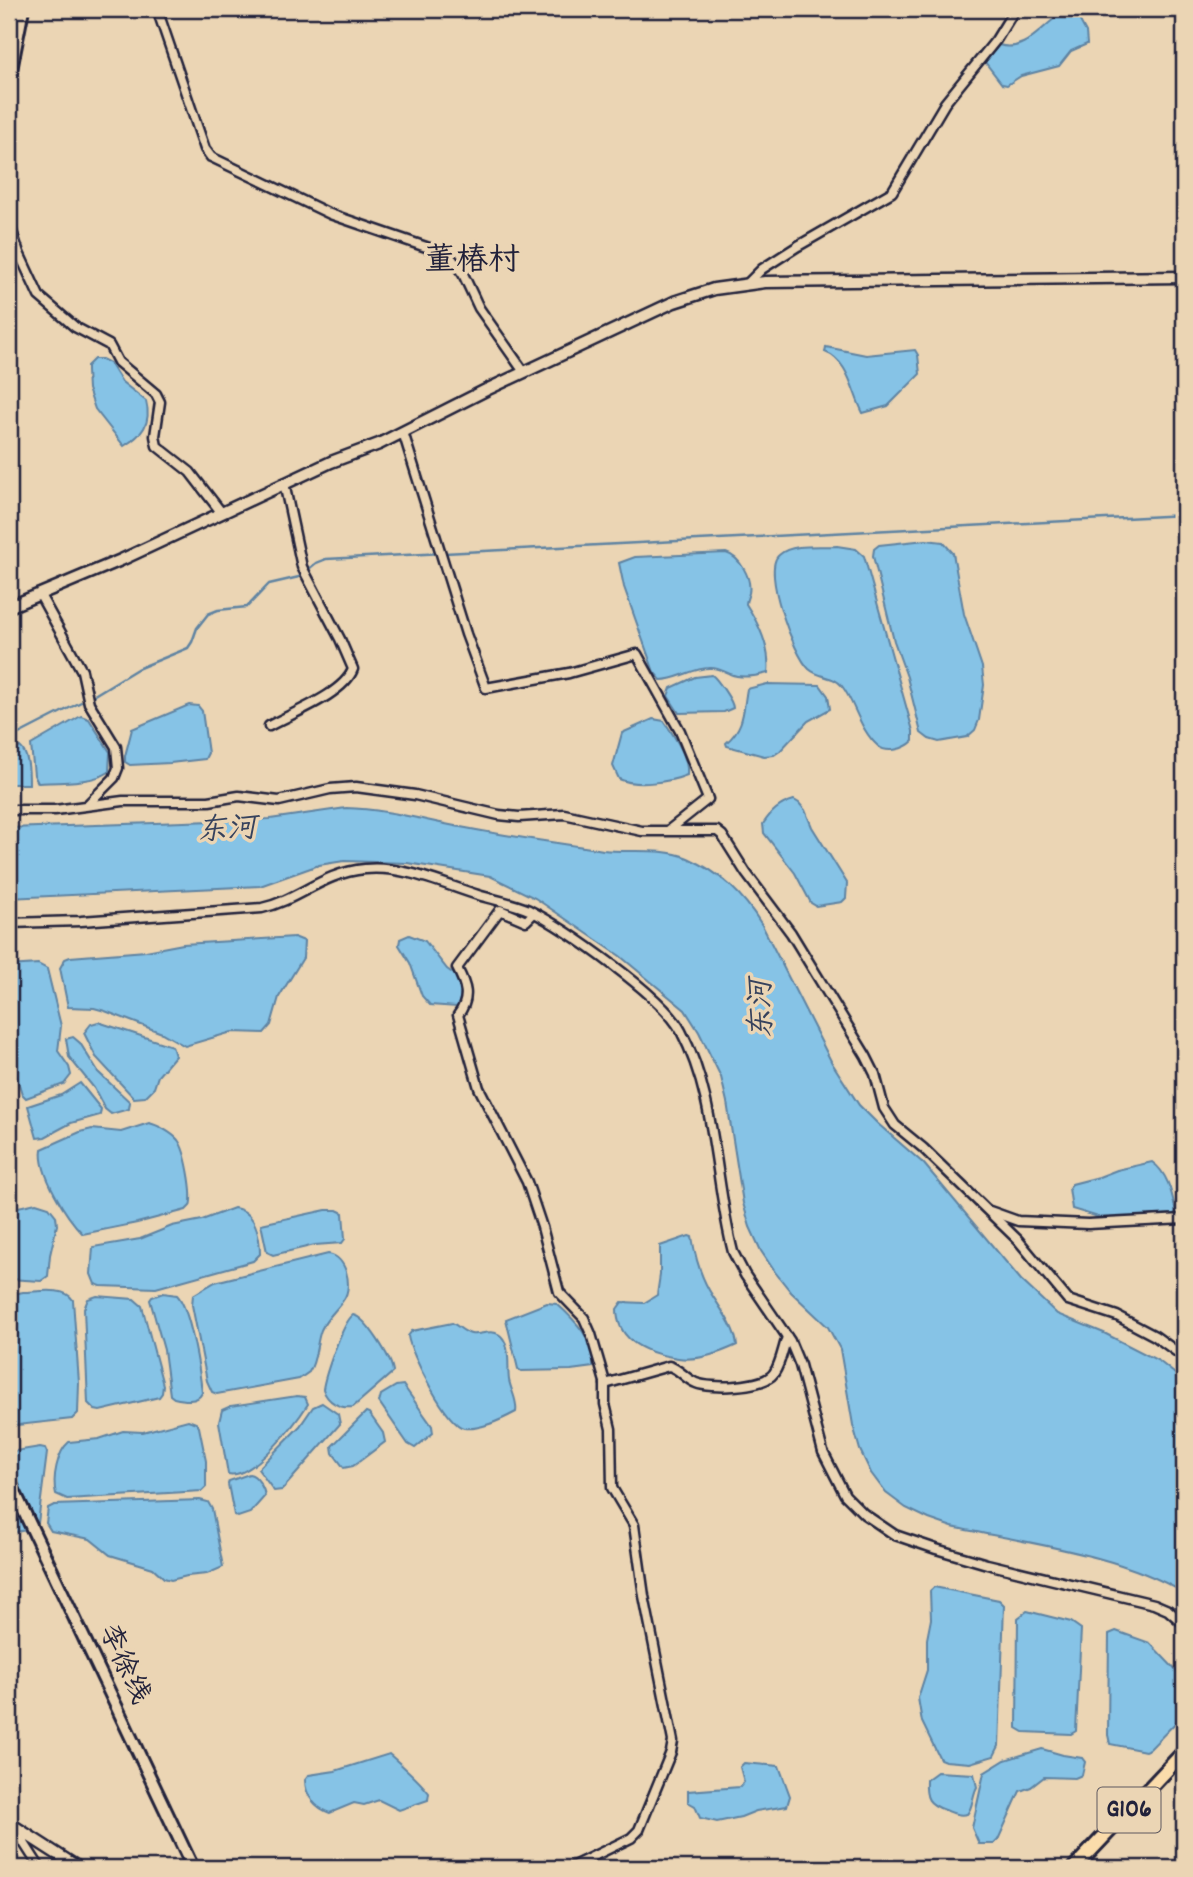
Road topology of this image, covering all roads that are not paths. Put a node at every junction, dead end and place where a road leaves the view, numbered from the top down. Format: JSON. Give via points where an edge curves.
{"nodes":[{"id":1,"x":23,"y":9,"type":"edge"},
{"id":2,"x":157,"y":9,"type":"edge"},
{"id":3,"x":1015,"y":9,"type":"edge"},
{"id":4,"x":9,"y":80,"type":"edge"},
{"id":5,"x":9,"y":222,"type":"edge"},
{"id":6,"x":1184,"y":276,"type":"edge"},
{"id":7,"x":748,"y":283,"type":"junction"},
{"id":8,"x":524,"y":372,"type":"junction"},
{"id":9,"x":403,"y":432,"type":"junction"},
{"id":10,"x":284,"y":483,"type":"junction"},
{"id":11,"x":221,"y":512,"type":"junction"},
{"id":12,"x":40,"y":595,"type":"junction"},
{"id":13,"x":9,"y":607,"type":"edge"},
{"id":14,"x":269,"y":726,"type":"dead end"},
{"id":15,"x":85,"y":807,"type":"junction"},
{"id":16,"x":9,"y":810,"type":"edge"},
{"id":17,"x":668,"y":831,"type":"junction"},
{"id":18,"x":534,"y":913,"type":"junction"},
{"id":19,"x":9,"y":923,"type":"edge"},
{"id":20,"x":987,"y":1209,"type":"junction"},
{"id":21,"x":1184,"y":1219,"type":"edge"},
{"id":22,"x":787,"y":1337,"type":"junction"},
{"id":23,"x":1184,"y":1357,"type":"edge"},
{"id":24,"x":605,"y":1384,"type":"junction"},
{"id":25,"x":9,"y":1480,"type":"edge"},
{"id":26,"x":1184,"y":1624,"type":"edge"},
{"id":27,"x":1184,"y":1752,"type":"edge"},
{"id":28,"x":9,"y":1823,"type":"edge"},
{"id":29,"x":21,"y":1830,"type":"junction"},
{"id":30,"x":40,"y":1868,"type":"edge"},
{"id":31,"x":79,"y":1868,"type":"edge"},
{"id":32,"x":193,"y":1868,"type":"edge"},
{"id":33,"x":569,"y":1868,"type":"edge"},
{"id":34,"x":1074,"y":1868,"type":"edge"}],
"edges":[{"from":1,"to":4,"type":"main road"},
{"from":2,"to":8,"type":"street","via":[[211,157],[330,214],[446,251]]},
{"from":3,"to":7,"type":"street","via":[[945,103],[892,192],[789,251]]},
{"from":5,"to":11,"type":"street","via":[[38,296],[75,327],[109,345],[118,362],[156,394],[160,402],[157,446],[186,468]]},
{"from":6,"to":7,"type":"street"},
{"from":7,"to":8,"type":"street","via":[[674,302]]},
{"from":8,"to":9,"type":"street"},
{"from":9,"to":10,"type":"street"},
{"from":9,"to":17,"type":"street","via":[[486,688],[569,673],[637,654],[680,731],[708,799]]},
{"from":10,"to":11,"type":"street"},
{"from":10,"to":14,"type":"street","via":[[305,572],[352,662],[352,672],[316,702]]},
{"from":11,"to":12,"type":"street"},
{"from":12,"to":13,"type":"street"},
{"from":12,"to":15,"type":"street","via":[[82,670],[89,703],[116,747],[118,768],[112,783]]},
{"from":15,"to":16,"type":"street"},
{"from":15,"to":17,"type":"street","via":[[239,796],[285,801],[356,787],[499,815],[564,814],[628,829]]},
{"from":17,"to":20,"type":"street","via":[[713,829],[722,835],[791,933],[866,1056],[884,1108],[895,1125]]},
{"from":18,"to":19,"type":"street","via":[[406,873],[371,869],[330,877],[262,908]]},
{"from":18,"to":22,"type":"street","via":[[622,973],[675,1019],[706,1096],[733,1252]]},
{"from":18,"to":24,"type":"street","via":[[526,921],[500,910],[457,968],[467,998],[458,1015],[479,1088],[527,1182],[559,1292],[584,1318]]},
{"from":20,"to":21,"type":"street","via":[[1018,1221],[1088,1224]]},
{"from":20,"to":23,"type":"street","via":[[1068,1300],[1117,1315]]},
{"from":22,"to":24,"type":"street","via":[[775,1372],[760,1382],[706,1386],[668,1366]]},
{"from":22,"to":26,"type":"street","via":[[800,1365],[831,1470],[851,1503],[879,1526],[905,1539],[987,1564],[1154,1604]]},
{"from":24,"to":33,"type":"street","via":[[612,1488],[634,1525],[673,1746],[635,1834]]},
{"from":25,"to":32,"type":"main road","name":"李徐线"},
{"from":27,"to":34,"type":"highway","number":"G106"},
{"from":28,"to":29,"type":"street"},
{"from":29,"to":30,"type":"street"},
{"from":29,"to":31,"type":"street"}]}
